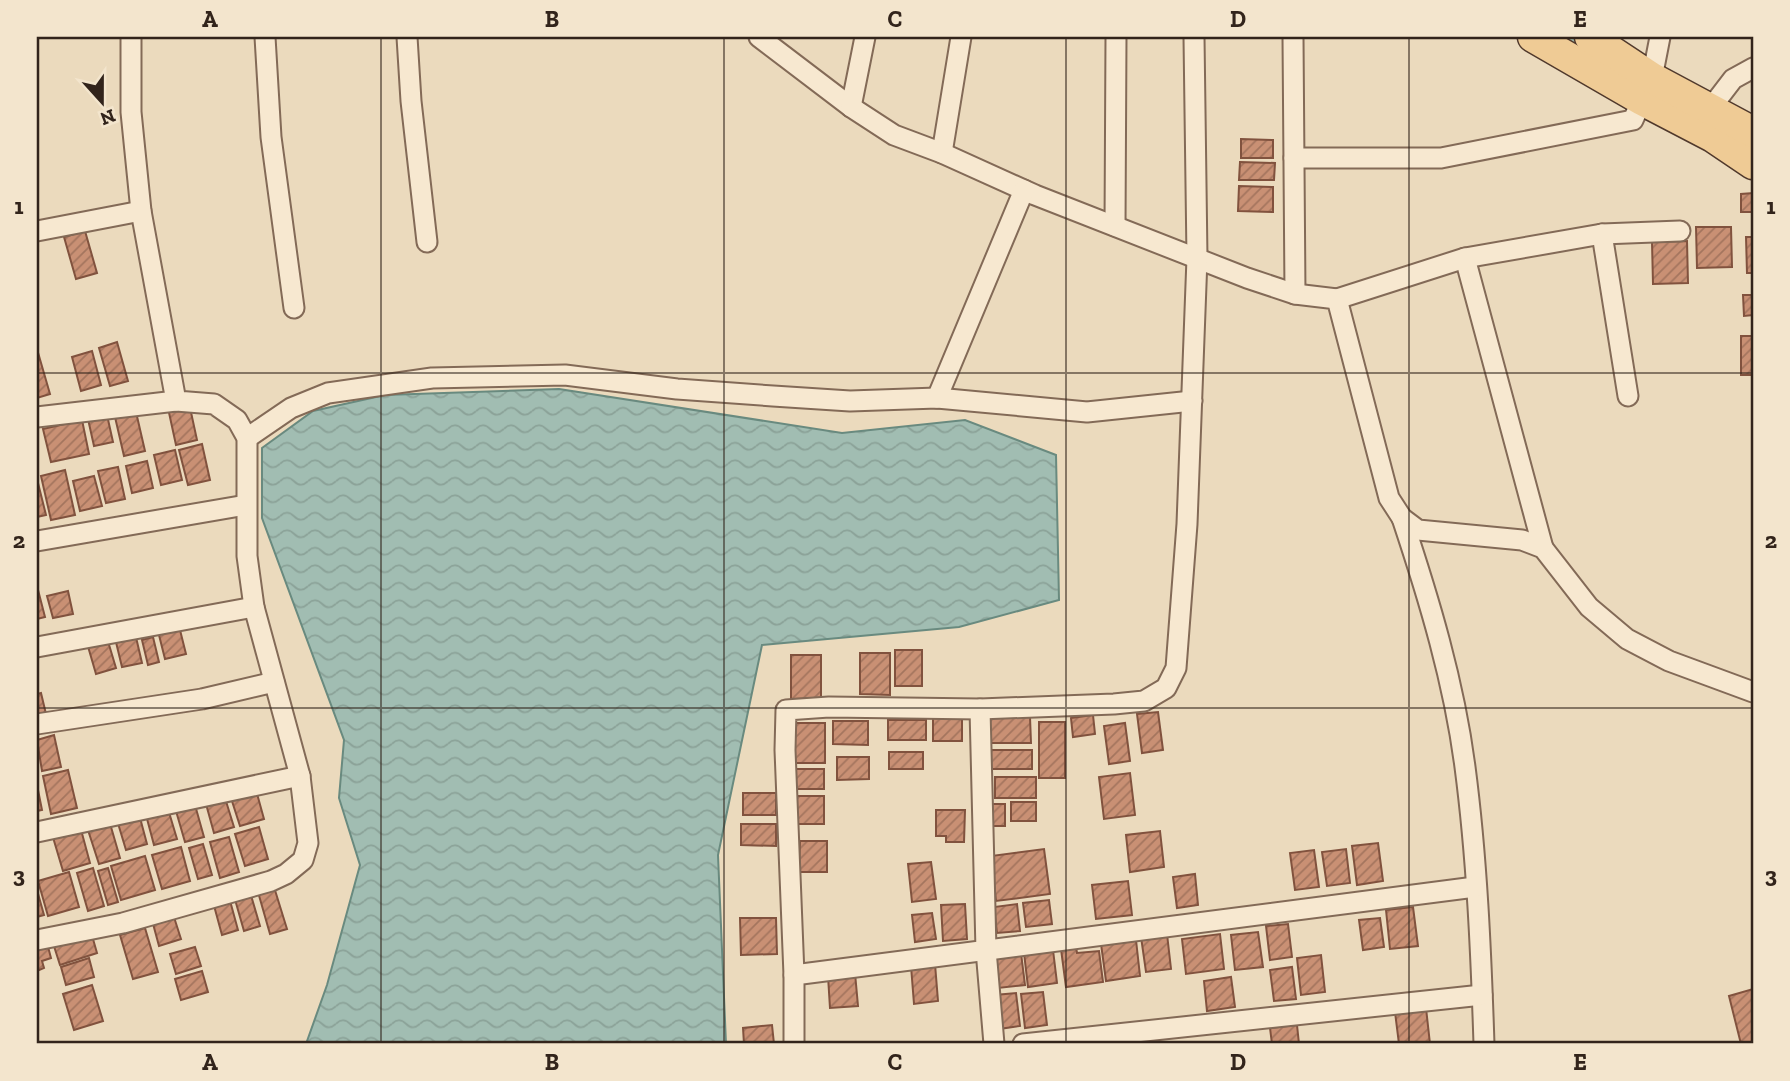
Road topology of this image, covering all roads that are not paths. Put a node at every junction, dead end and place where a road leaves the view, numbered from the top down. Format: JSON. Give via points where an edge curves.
{"nodes":[{"id":1,"x":131,"y":37,"type":"edge"},
{"id":2,"x":265,"y":37,"type":"edge"},
{"id":3,"x":407,"y":37,"type":"edge"},
{"id":4,"x":759,"y":37,"type":"edge"},
{"id":5,"x":864,"y":37,"type":"edge"},
{"id":6,"x":961,"y":37,"type":"edge"},
{"id":7,"x":1116,"y":37,"type":"edge"},
{"id":8,"x":1194,"y":37,"type":"edge"},
{"id":9,"x":1293,"y":37,"type":"edge"},
{"id":10,"x":1533,"y":37,"type":"edge"},
{"id":11,"x":1590,"y":37,"type":"edge"},
{"id":12,"x":1660,"y":37,"type":"edge"},
{"id":13,"x":1753,"y":68,"type":"edge"},
{"id":14,"x":1647,"y":89,"type":"junction"},
{"id":15,"x":851,"y":107,"type":"junction"},
{"id":16,"x":1710,"y":109,"type":"junction"},
{"id":17,"x":1753,"y":132,"type":"edge"},
{"id":18,"x":943,"y":153,"type":"junction"},
{"id":19,"x":1294,"y":158,"type":"junction"},
{"id":20,"x":1753,"y":164,"type":"edge"},
{"id":21,"x":1024,"y":190,"type":"junction"},
{"id":22,"x":141,"y":211,"type":"junction"},
{"id":23,"x":1115,"y":226,"type":"junction"},
{"id":24,"x":37,"y":231,"type":"edge"},
{"id":25,"x":1680,"y":231,"type":"dead end"},
{"id":26,"x":1602,"y":234,"type":"junction"},
{"id":27,"x":427,"y":242,"type":"dead end"},
{"id":28,"x":1197,"y":258,"type":"junction"},
{"id":29,"x":1465,"y":258,"type":"junction"},
{"id":30,"x":1296,"y":294,"type":"junction"},
{"id":31,"x":1337,"y":299,"type":"junction"},
{"id":32,"x":294,"y":308,"type":"dead end"},
{"id":33,"x":1628,"y":396,"type":"dead end"},
{"id":34,"x":937,"y":398,"type":"junction"},
{"id":35,"x":176,"y":401,"type":"junction"},
{"id":36,"x":1192,"y":401,"type":"junction"},
{"id":37,"x":37,"y":417,"type":"edge"},
{"id":38,"x":247,"y":438,"type":"junction"},
{"id":39,"x":246,"y":505,"type":"junction"},
{"id":40,"x":1402,"y":518,"type":"junction"},
{"id":41,"x":37,"y":541,"type":"edge"},
{"id":42,"x":1543,"y":548,"type":"junction"},
{"id":43,"x":254,"y":607,"type":"junction"},
{"id":44,"x":37,"y":647,"type":"edge"},
{"id":45,"x":274,"y":682,"type":"junction"},
{"id":46,"x":1753,"y":692,"type":"edge"},
{"id":47,"x":980,"y":709,"type":"junction"},
{"id":48,"x":37,"y":724,"type":"edge"},
{"id":49,"x":300,"y":776,"type":"junction"},
{"id":50,"x":37,"y":832,"type":"edge"},
{"id":51,"x":1475,"y":887,"type":"junction"},
{"id":52,"x":37,"y":940,"type":"edge"},
{"id":53,"x":986,"y":950,"type":"junction"},
{"id":54,"x":794,"y":975,"type":"junction"},
{"id":55,"x":1482,"y":995,"type":"junction"},
{"id":56,"x":794,"y":1044,"type":"edge"},
{"id":57,"x":994,"y":1044,"type":"edge"},
{"id":58,"x":1023,"y":1044,"type":"edge"},
{"id":59,"x":1484,"y":1044,"type":"edge"}],
"edges":[{"from":1,"to":22,"type":"street","via":[[131,113]]},
{"from":2,"to":32,"type":"street","via":[[271,137]]},
{"from":3,"to":27,"type":"street"},
{"from":4,"to":15,"type":"street"},
{"from":5,"to":15,"type":"street"},
{"from":6,"to":18,"type":"street"},
{"from":7,"to":23,"type":"street"},
{"from":8,"to":28,"type":"street"},
{"from":9,"to":19,"type":"street"},
{"from":10,"to":14,"type":"main road"},
{"from":11,"to":14,"type":"main road"},
{"from":12,"to":14,"type":"street"},
{"from":13,"to":16,"type":"street","via":[[1733,79]]},
{"from":14,"to":16,"type":"main road"},
{"from":14,"to":19,"type":"street","via":[[1633,120],[1441,158]]},
{"from":14,"to":20,"type":"main road"},
{"from":15,"to":18,"type":"street","via":[[894,135]]},
{"from":16,"to":17,"type":"main road"},
{"from":18,"to":21,"type":"street"},
{"from":19,"to":30,"type":"street"},
{"from":21,"to":23,"type":"street"},
{"from":21,"to":34,"type":"street"},
{"from":22,"to":24,"type":"street"},
{"from":22,"to":35,"type":"street"},
{"from":23,"to":28,"type":"street"},
{"from":25,"to":26,"type":"street"},
{"from":26,"to":29,"type":"street"},
{"from":26,"to":33,"type":"street"},
{"from":28,"to":30,"type":"street"},
{"from":28,"to":36,"type":"street"},
{"from":29,"to":31,"type":"street"},
{"from":29,"to":42,"type":"street"},
{"from":30,"to":31,"type":"street"},
{"from":31,"to":40,"type":"street","via":[[1389,498]]},
{"from":34,"to":36,"type":"street","via":[[1087,412]]},
{"from":34,"to":38,"type":"street","via":[[799,398],[565,374],[432,378],[328,393],[291,408]]},
{"from":35,"to":37,"type":"street"},
{"from":35,"to":38,"type":"street","via":[[215,404],[237,419]]},
{"from":36,"to":47,"type":"street","via":[[1176,668],[1166,688],[1144,701]]},
{"from":38,"to":39,"type":"street"},
{"from":39,"to":41,"type":"street"},
{"from":39,"to":43,"type":"street"},
{"from":40,"to":42,"type":"street","via":[[1418,530],[1522,540]]},
{"from":40,"to":51,"type":"street","via":[[1451,694],[1465,766]]},
{"from":42,"to":46,"type":"street","via":[[1589,607],[1627,639],[1670,661]]},
{"from":43,"to":44,"type":"street"},
{"from":43,"to":45,"type":"street"},
{"from":45,"to":48,"type":"street","via":[[202,699]]},
{"from":45,"to":49,"type":"street"},
{"from":47,"to":53,"type":"street"},
{"from":47,"to":54,"type":"street","via":[[829,706],[786,710]]},
{"from":49,"to":50,"type":"street"},
{"from":49,"to":52,"type":"street","via":[[308,842],[303,860],[286,874],[123,923]]},
{"from":51,"to":53,"type":"street"},
{"from":51,"to":55,"type":"street"},
{"from":53,"to":54,"type":"street"},
{"from":53,"to":57,"type":"street"},
{"from":54,"to":56,"type":"street"},
{"from":55,"to":58,"type":"street"},
{"from":55,"to":59,"type":"street"}]}
